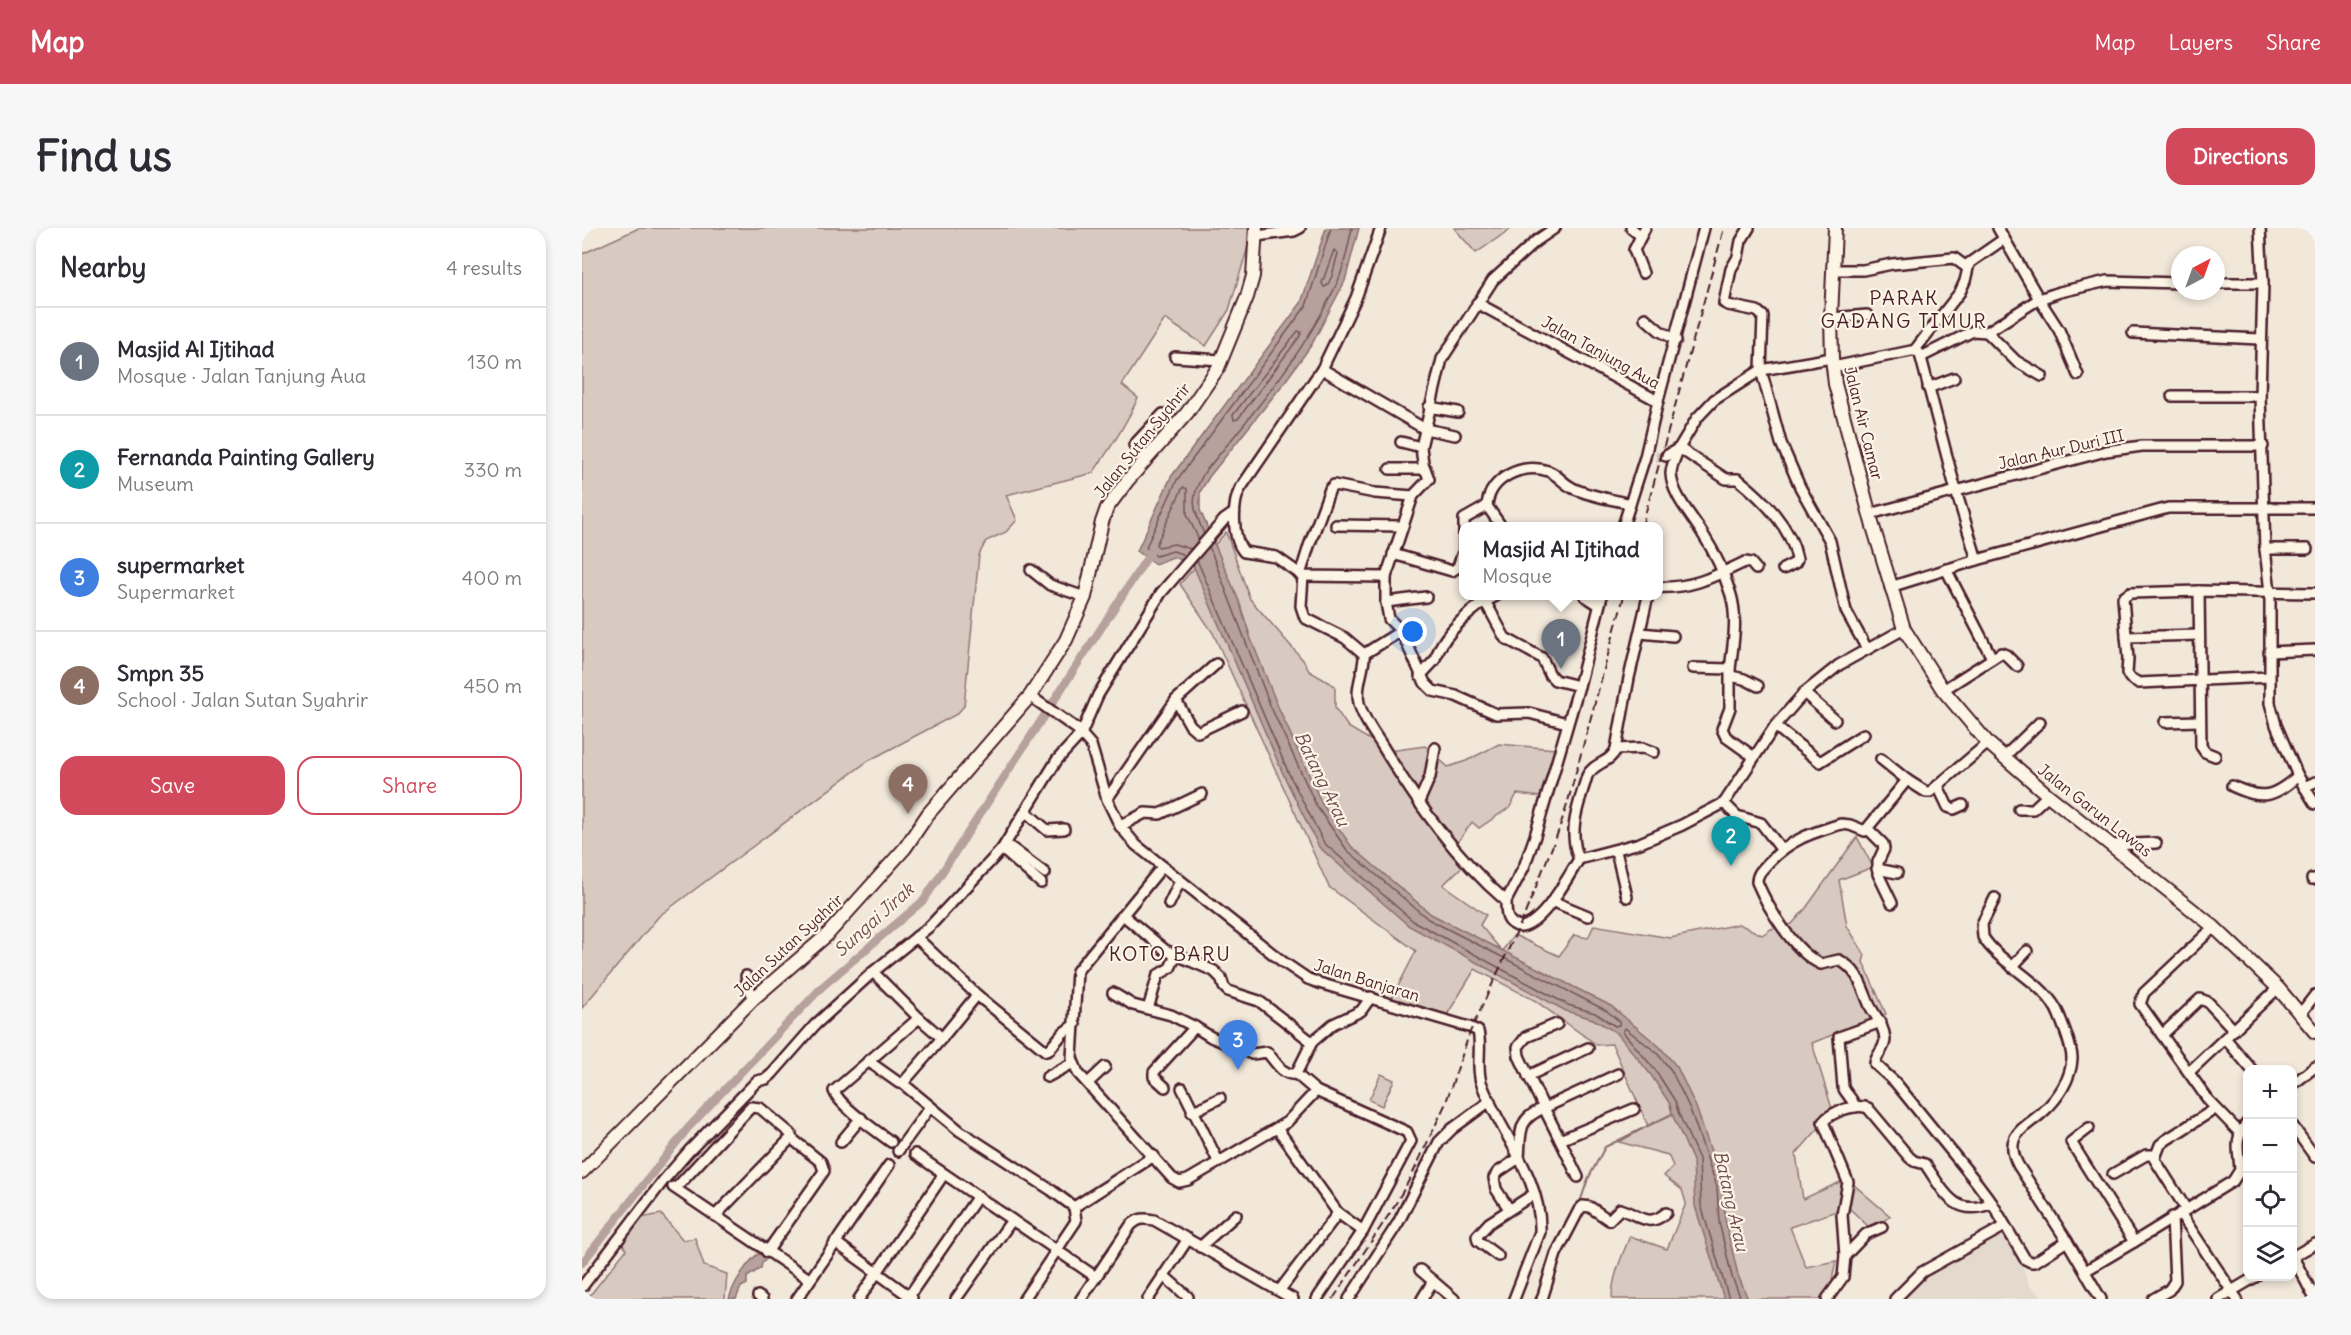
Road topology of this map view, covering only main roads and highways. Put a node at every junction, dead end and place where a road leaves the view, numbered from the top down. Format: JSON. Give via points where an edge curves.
{"nodes":[{"id":1,"x":1835,"y":228,"type":"edge"},
{"id":2,"x":1256,"y":232,"type":"edge"},
{"id":3,"x":1890,"y":587,"type":"joint"},
{"id":4,"x":2315,"y":1032,"type":"edge"},
{"id":5,"x":582,"y":1172,"type":"edge"}],
"edges":[{"from":1,"to":3,"type":"main road","name":"Jalan Air Camar","via":[[1831,318],[1835,384]]},
{"from":2,"to":5,"type":"main road","name":"Jalan Sutan Syahrir","via":[[1253,276],[1221,360],[1187,413],[1128,480],[1104,514],[1085,597],[1033,698],[928,814],[905,848],[827,935],[753,999]]},
{"from":3,"to":4,"type":"main road","name":"Jalan Garun Lawas","via":[[1904,629],[1943,690],[1988,743],[2214,927],[2278,988]]}]}
